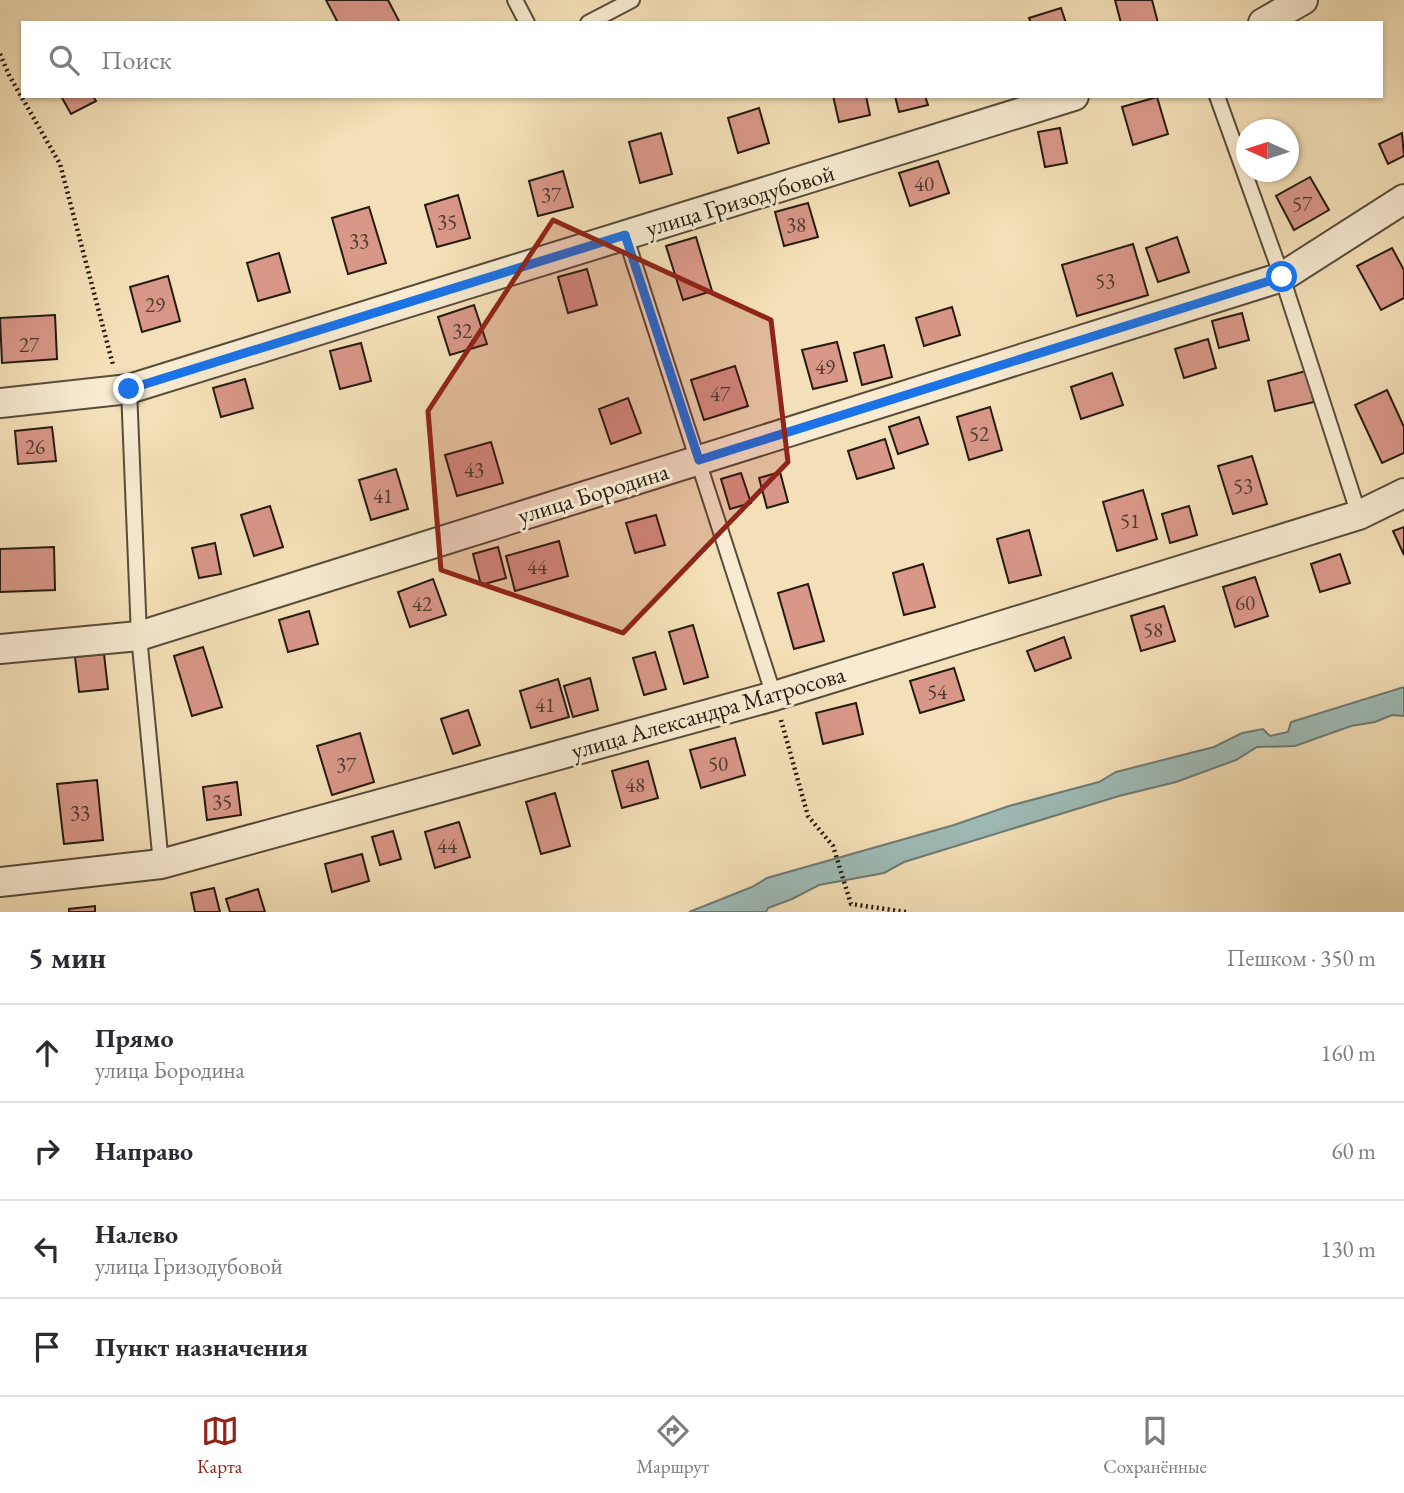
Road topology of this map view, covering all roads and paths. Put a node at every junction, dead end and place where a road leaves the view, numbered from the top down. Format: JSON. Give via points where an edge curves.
{"nodes":[{"id":1,"x":515,"y":0,"type":"edge"},
{"id":2,"x":632,"y":0,"type":"edge"},
{"id":3,"x":1303,"y":0,"type":"edge"},
{"id":4,"x":526,"y":21,"type":"edge"},
{"id":5,"x":592,"y":21,"type":"edge"},
{"id":6,"x":1266,"y":21,"type":"edge"},
{"id":7,"x":0,"y":54,"type":"edge"},
{"id":8,"x":21,"y":96,"type":"edge"},
{"id":9,"x":22,"y":98,"type":"edge"},
{"id":10,"x":1068,"y":98,"type":"edge"},
{"id":11,"x":1218,"y":98,"type":"edge"},
{"id":12,"x":1404,"y":199,"type":"edge"},
{"id":13,"x":625,"y":235,"type":"junction"},
{"id":14,"x":1282,"y":277,"type":"junction"},
{"id":15,"x":129,"y":389,"type":"junction"},
{"id":16,"x":0,"y":403,"type":"edge"},
{"id":17,"x":699,"y":460,"type":"junction"},
{"id":18,"x":1404,"y":493,"type":"edge"},
{"id":19,"x":1359,"y":515,"type":"junction"},
{"id":20,"x":139,"y":636,"type":"junction"},
{"id":21,"x":0,"y":649,"type":"edge"},
{"id":22,"x":774,"y":696,"type":"junction"},
{"id":23,"x":161,"y":864,"type":"junction"},
{"id":24,"x":0,"y":882,"type":"edge"},
{"id":25,"x":906,"y":912,"type":"edge"}],
"edges":[{"from":1,"to":4,"type":"lane"},
{"from":2,"to":5,"type":"lane"},
{"from":3,"to":6,"type":"street"},
{"from":7,"to":8,"type":"path"},
{"from":9,"to":15,"type":"path","via":[[60,164],[112,364]]},
{"from":10,"to":13,"type":"street","name":"улица Гризодубовой"},
{"from":11,"to":14,"type":"lane"},
{"from":12,"to":14,"type":"street","name":"улица Бородина"},
{"from":13,"to":15,"type":"street","name":"улица Гризодубовой"},
{"from":13,"to":17,"type":"lane"},
{"from":14,"to":17,"type":"street","name":"улица Бородина"},
{"from":14,"to":19,"type":"lane"},
{"from":15,"to":16,"type":"street","name":"улица Гризодубовой"},
{"from":15,"to":20,"type":"lane"},
{"from":17,"to":20,"type":"street","name":"улица Бородина"},
{"from":17,"to":22,"type":"lane"},
{"from":18,"to":19,"type":"street","name":"улица Александра Матросова"},
{"from":19,"to":22,"type":"street","name":"улица Александра Матросова"},
{"from":20,"to":21,"type":"street","name":"улица Бородина"},
{"from":20,"to":23,"type":"lane"},
{"from":22,"to":23,"type":"street","name":"улица Александра Матросова"},
{"from":22,"to":25,"type":"path","via":[[808,816],[833,846],[850,904]]},
{"from":23,"to":24,"type":"street","name":"улица Александра Матросова"}]}
